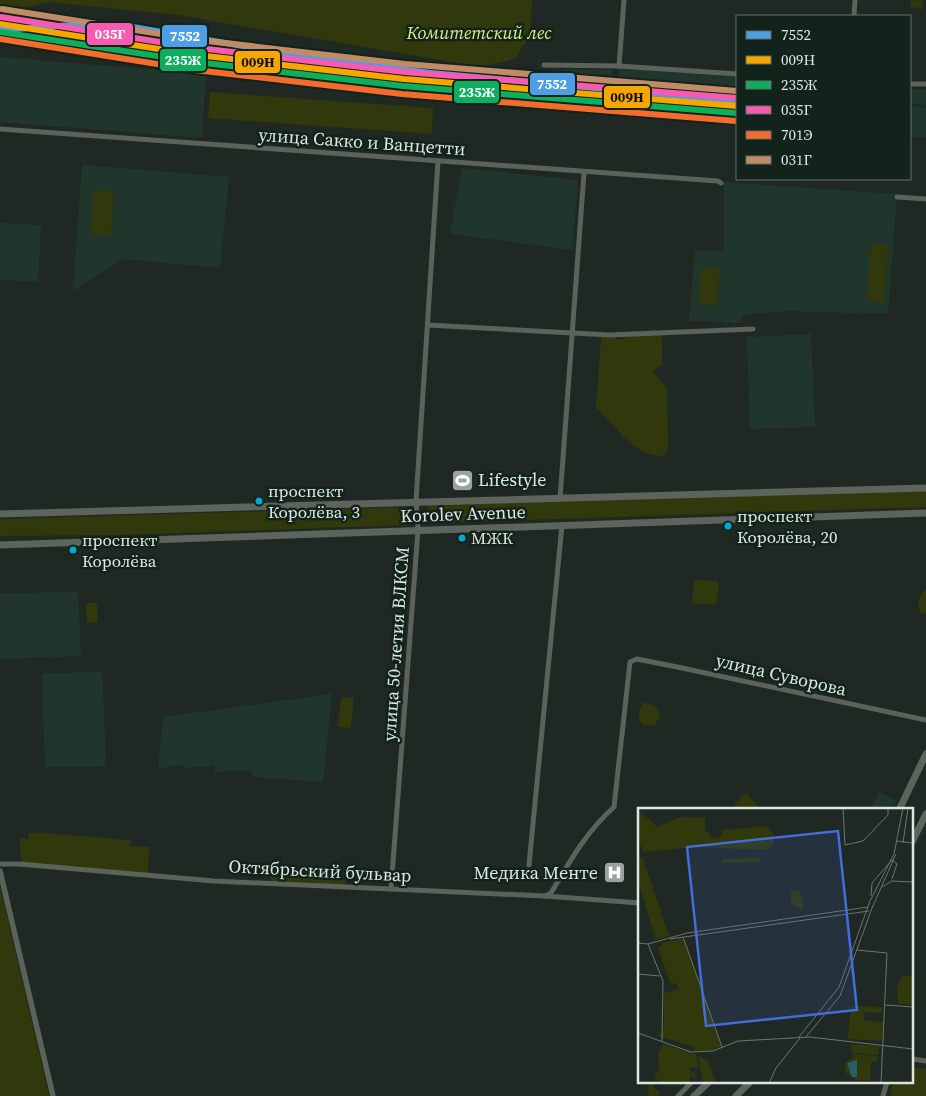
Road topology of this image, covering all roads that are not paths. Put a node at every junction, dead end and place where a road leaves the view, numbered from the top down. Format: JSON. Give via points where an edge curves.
{"nodes":[{"id":1,"x":624,"y":0,"type":"edge"},
{"id":2,"x":856,"y":0,"type":"edge"},
{"id":3,"x":854,"y":15,"type":"edge"},
{"id":4,"x":544,"y":65,"type":"dead end"},
{"id":5,"x":619,"y":66,"type":"junction"},
{"id":6,"x":736,"y":74,"type":"edge"},
{"id":7,"x":911,"y":84,"type":"edge"},
{"id":8,"x":926,"y":84,"type":"edge"},
{"id":9,"x":0,"y":129,"type":"edge"},
{"id":10,"x":438,"y":161,"type":"junction"},
{"id":11,"x":584,"y":173,"type":"junction"},
{"id":12,"x":720,"y":183,"type":"dead end"},
{"id":13,"x":897,"y":197,"type":"dead end"},
{"id":14,"x":926,"y":199,"type":"edge"},
{"id":15,"x":428,"y":325,"type":"junction"},
{"id":16,"x":753,"y":329,"type":"dead end"},
{"id":17,"x":573,"y":333,"type":"junction"},
{"id":18,"x":926,"y":488,"type":"edge"},
{"id":19,"x":560,"y":498,"type":"junction"},
{"id":20,"x":416,"y":501,"type":"junction"},
{"id":21,"x":926,"y":513,"type":"edge"},
{"id":22,"x":0,"y":514,"type":"edge"},
{"id":23,"x":562,"y":525,"type":"junction"},
{"id":24,"x":418,"y":530,"type":"junction"},
{"id":25,"x":0,"y":545,"type":"edge"},
{"id":26,"x":926,"y":720,"type":"edge"},
{"id":27,"x":926,"y":754,"type":"edge"},
{"id":28,"x":900,"y":808,"type":"edge"},
{"id":29,"x":926,"y":814,"type":"edge"},
{"id":30,"x":914,"y":838,"type":"edge"},
{"id":31,"x":0,"y":864,"type":"edge"},
{"id":32,"x":529,"y":865,"type":"dead end"},
{"id":33,"x":0,"y":871,"type":"edge"},
{"id":34,"x":391,"y":889,"type":"junction"},
{"id":35,"x":545,"y":896,"type":"junction"},
{"id":36,"x":638,"y":903,"type":"edge"},
{"id":37,"x":690,"y":1084,"type":"edge"},
{"id":38,"x":707,"y":1084,"type":"edge"},
{"id":39,"x":748,"y":1084,"type":"edge"},
{"id":40,"x":53,"y":1096,"type":"edge"},
{"id":41,"x":678,"y":1096,"type":"edge"},
{"id":42,"x":694,"y":1096,"type":"edge"},
{"id":43,"x":736,"y":1096,"type":"edge"}],
"edges":[{"from":1,"to":5,"type":"street"},
{"from":2,"to":3,"type":"street"},
{"from":4,"to":5,"type":"street"},
{"from":5,"to":6,"type":"street"},
{"from":7,"to":8,"type":"street"},
{"from":9,"to":10,"type":"street","name":"улица Сакко и Ванцетти"},
{"from":10,"to":11,"type":"street","name":"улица Сакко и Ванцетти"},
{"from":10,"to":15,"type":"street","name":"улица 50-летия ВЛКСМ"},
{"from":11,"to":12,"type":"street","name":"улица Сакко и Ванцетти"},
{"from":11,"to":17,"type":"street"},
{"from":13,"to":14,"type":"street"},
{"from":15,"to":17,"type":"street"},
{"from":15,"to":20,"type":"street","name":"улица 50-летия ВЛКСМ"},
{"from":16,"to":17,"type":"street","via":[[610,335]]},
{"from":17,"to":19,"type":"street"},
{"from":18,"to":19,"type":"main road","name":"Korolev Avenue"},
{"from":19,"to":20,"type":"main road","name":"Korolev Avenue"},
{"from":20,"to":22,"type":"main road","name":"Korolev Avenue"},
{"from":20,"to":24,"type":"street","name":"улица 50-летия ВЛКСМ"},
{"from":21,"to":23,"type":"main road","name":"Korolev Avenue"},
{"from":23,"to":24,"type":"main road","name":"Korolev Avenue"},
{"from":23,"to":32,"type":"street"},
{"from":24,"to":25,"type":"main road","name":"Korolev Avenue"},
{"from":24,"to":34,"type":"street","name":"улица 50-летия ВЛКСМ"},
{"from":26,"to":35,"type":"street","name":"улица Суворова","via":[[674,666],[637,659],[630,662],[614,807],[583,839],[551,893]]},
{"from":27,"to":28,"type":"main road"},
{"from":29,"to":30,"type":"main road"},
{"from":31,"to":34,"type":"street","name":"Октябрьский бульвар","via":[[214,881]]},
{"from":33,"to":40,"type":"street"},
{"from":34,"to":35,"type":"street","name":"Октябрьский бульвар"},
{"from":35,"to":36,"type":"street","name":"Октябрьский бульвар"},
{"from":37,"to":41,"type":"street"},
{"from":38,"to":42,"type":"main road"},
{"from":39,"to":43,"type":"main road"}]}
